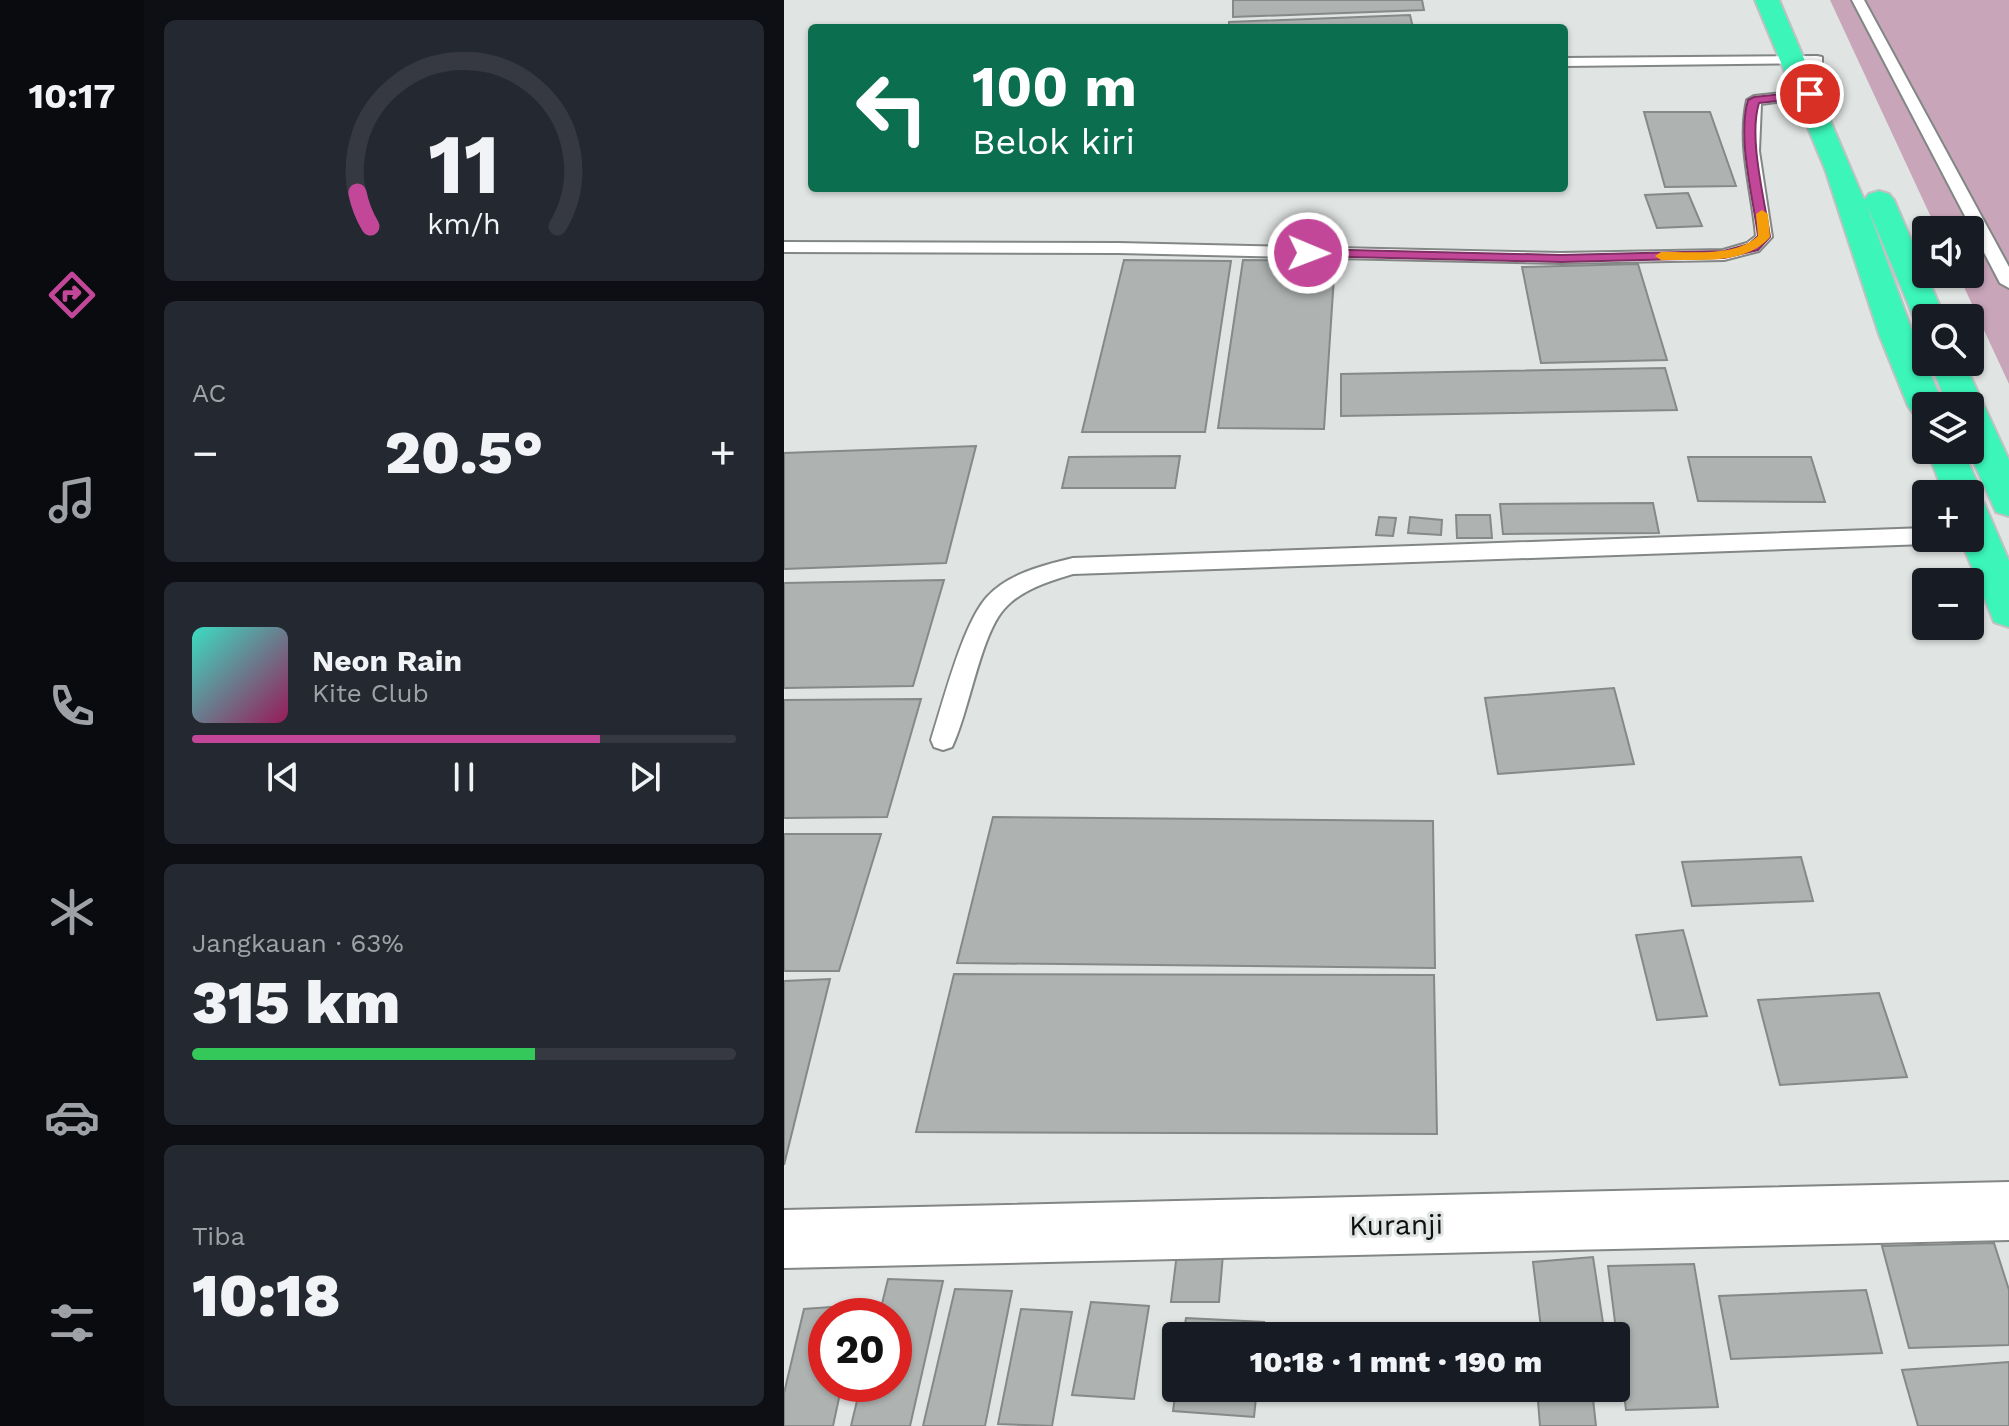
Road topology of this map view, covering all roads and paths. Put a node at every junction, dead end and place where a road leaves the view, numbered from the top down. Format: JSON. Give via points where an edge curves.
{"nodes":[{"id":1,"x":1767,"y":0,"type":"edge"},
{"id":2,"x":1791,"y":0,"type":"edge"},
{"id":3,"x":1858,"y":0,"type":"edge"},
{"id":4,"x":1805,"y":60,"type":"junction"},
{"id":5,"x":1568,"y":62,"type":"edge"},
{"id":6,"x":1810,"y":94,"type":"junction"},
{"id":7,"x":784,"y":247,"type":"edge"},
{"id":8,"x":2009,"y":283,"type":"edge"},
{"id":9,"x":1922,"y":304,"type":"edge"},
{"id":10,"x":1920,"y":392,"type":"edge"},
{"id":11,"x":1984,"y":446,"type":"edge"},
{"id":12,"x":2009,"y":502,"type":"edge"},
{"id":13,"x":1912,"y":536,"type":"edge"},
{"id":14,"x":1983,"y":552,"type":"edge"},
{"id":15,"x":2009,"y":611,"type":"edge"},
{"id":16,"x":943,"y":740,"type":"dead end"},
{"id":17,"x":2009,"y":1211,"type":"edge"},
{"id":18,"x":784,"y":1239,"type":"edge"}],
"edges":[{"from":1,"to":4,"type":"highway"},
{"from":2,"to":4,"type":"highway"},
{"from":3,"to":8,"type":"lane"},
{"from":4,"to":5,"type":"lane"},
{"from":4,"to":6,"type":"highway"},
{"from":4,"to":9,"type":"highway"},
{"from":6,"to":7,"type":"lane","via":[[1754,100],[1752,145],[1764,237],[1753,247],[1724,255],[1561,258]]},
{"from":6,"to":10,"type":"highway"},
{"from":11,"to":12,"type":"highway"},
{"from":13,"to":16,"type":"lane","via":[[1073,566],[1047,572],[993,604]]},
{"from":14,"to":15,"type":"highway"},
{"from":17,"to":18,"type":"street","name":"Kuranji"}]}
